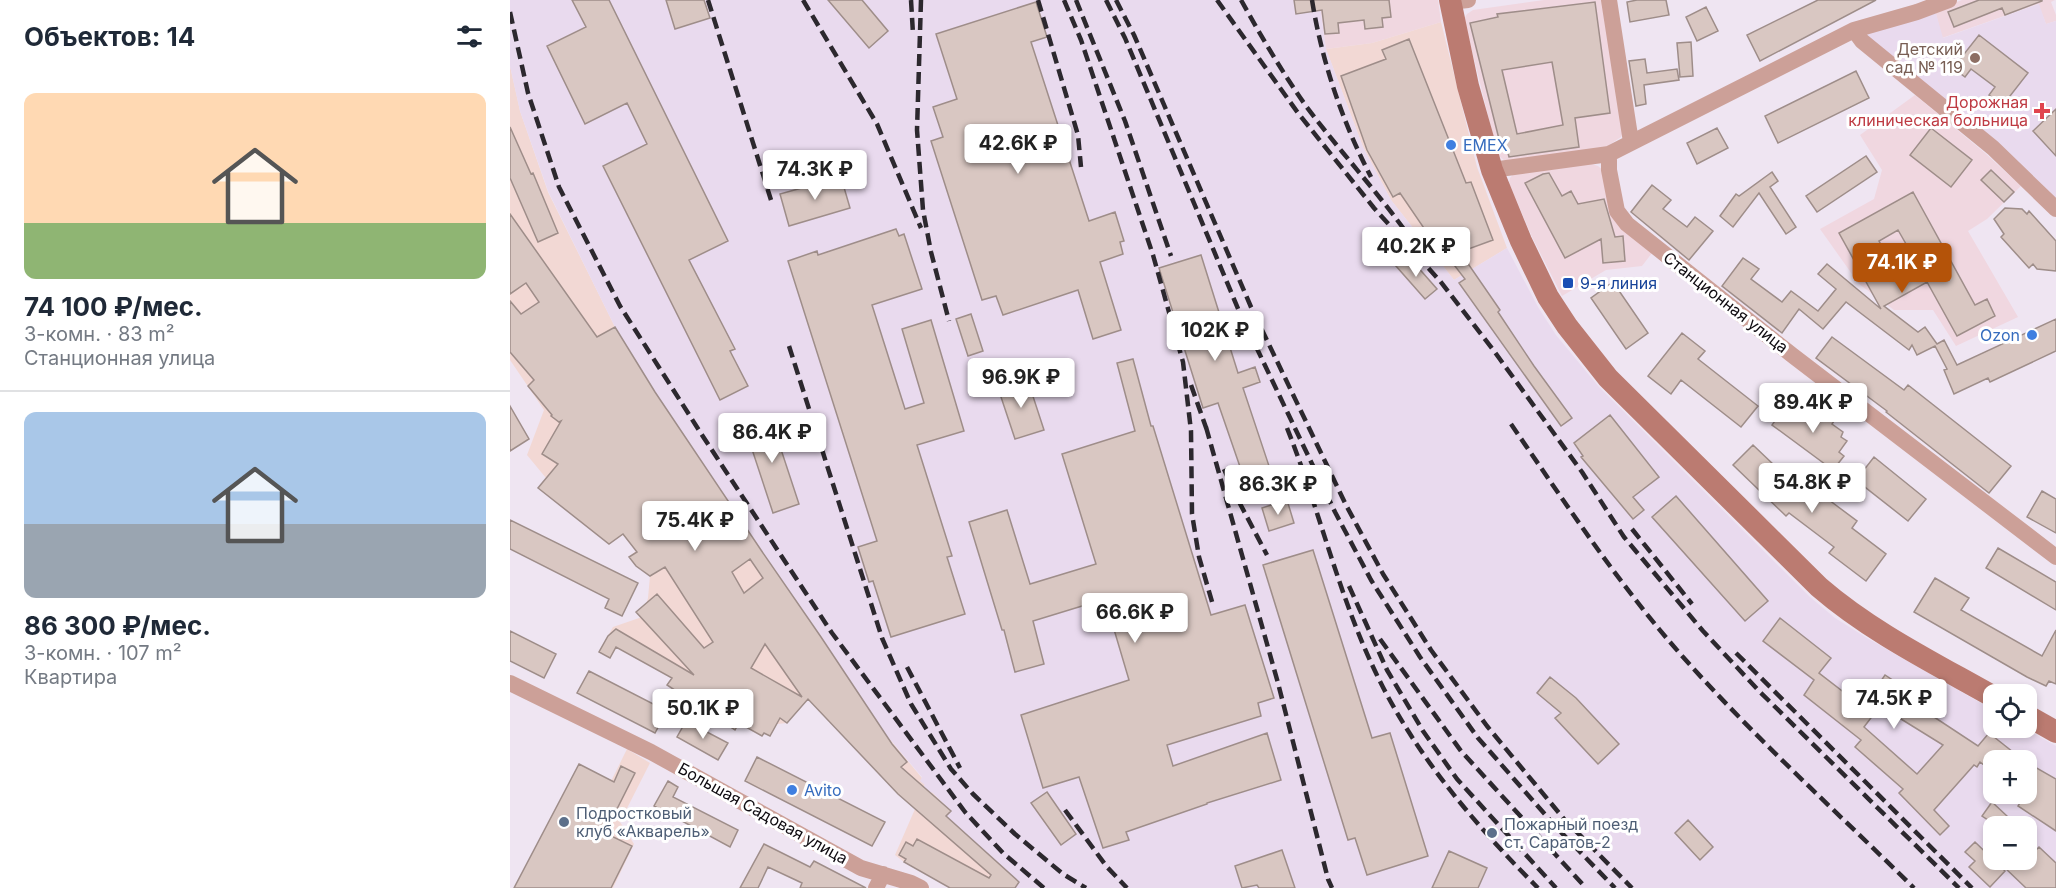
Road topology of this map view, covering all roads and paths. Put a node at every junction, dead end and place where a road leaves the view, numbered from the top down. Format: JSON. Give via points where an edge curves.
{"nodes":[{"id":1,"x":1609,"y":0,"type":"edge"},
{"id":2,"x":1949,"y":0,"type":"edge"},
{"id":3,"x":1456,"y":1,"type":"edge"},
{"id":4,"x":1854,"y":30,"type":"junction"},
{"id":5,"x":1631,"y":142,"type":"junction"},
{"id":6,"x":1609,"y":154,"type":"junction"},
{"id":7,"x":1492,"y":170,"type":"junction"},
{"id":8,"x":2056,"y":208,"type":"edge"},
{"id":9,"x":2056,"y":557,"type":"edge"},
{"id":10,"x":510,"y":683,"type":"edge"},
{"id":11,"x":1983,"y":691,"type":"edge"},
{"id":12,"x":2037,"y":721,"type":"edge"},
{"id":13,"x":2056,"y":732,"type":"edge"},
{"id":14,"x":880,"y":881,"type":"edge"},
{"id":15,"x":921,"y":888,"type":"edge"}],
"edges":[{"from":1,"to":5,"type":"street"},
{"from":2,"to":4,"type":"street"},
{"from":3,"to":7,"type":"main road","via":[[1468,86]]},
{"from":4,"to":5,"type":"street"},
{"from":4,"to":8,"type":"street","via":[[1862,41],[1993,148]]},
{"from":5,"to":6,"type":"street"},
{"from":6,"to":7,"type":"street"},
{"from":6,"to":9,"type":"street","name":"Станционная улица","via":[[1617,211],[1627,224]]},
{"from":7,"to":11,"type":"main road","via":[[1548,297],[1608,378],[1844,608]]},
{"from":10,"to":14,"type":"street","name":"Большая Садовая улица","via":[[651,752]]},
{"from":12,"to":13,"type":"main road"},
{"from":14,"to":15,"type":"street","name":"Большая Садовая улица","via":[[911,883]]}]}
